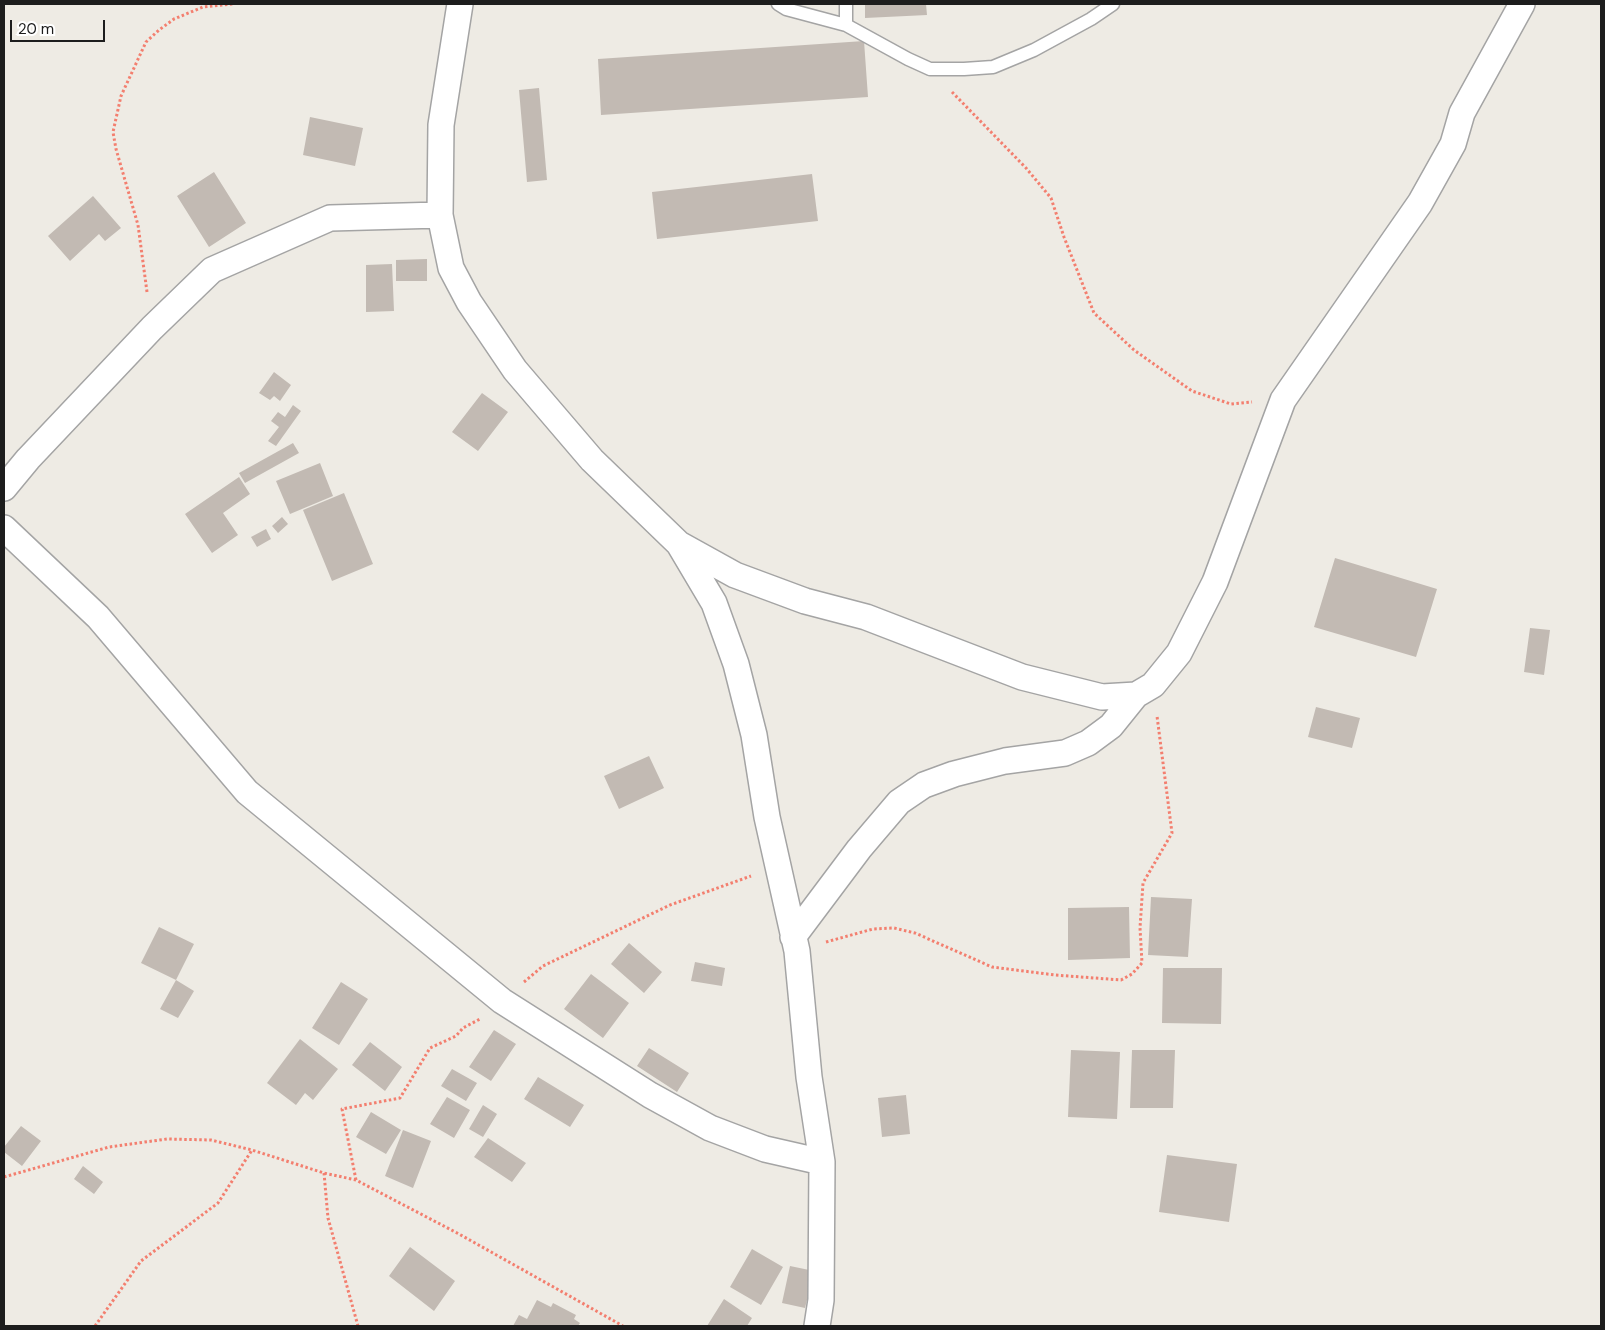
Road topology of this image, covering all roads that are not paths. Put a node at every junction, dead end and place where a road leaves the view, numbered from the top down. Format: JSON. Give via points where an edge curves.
{"nodes":[{"id":1,"x":460,"y":4,"type":"edge"},
{"id":2,"x":778,"y":4,"type":"edge"},
{"id":3,"x":846,"y":4,"type":"edge"},
{"id":4,"x":1113,"y":4,"type":"edge"},
{"id":5,"x":1522,"y":4,"type":"edge"},
{"id":6,"x":846,"y":25,"type":"junction"},
{"id":7,"x":440,"y":215,"type":"junction"},
{"id":8,"x":4,"y":488,"type":"edge"},
{"id":9,"x":4,"y":528,"type":"edge"},
{"id":10,"x":679,"y":544,"type":"junction"},
{"id":11,"x":1145,"y":690,"type":"junction"},
{"id":12,"x":795,"y":944,"type":"junction"},
{"id":13,"x":822,"y":1162,"type":"junction"},
{"id":14,"x":817,"y":1326,"type":"edge"}],
"edges":[{"from":1,"to":7,"type":"street","via":[[441,125]]},
{"from":2,"to":6,"type":"lane"},
{"from":3,"to":6,"type":"lane"},
{"from":4,"to":6,"type":"lane","via":[[1034,50],[993,67],[930,69]]},
{"from":5,"to":11,"type":"street","via":[[1462,113],[1453,144],[1420,203],[1283,400],[1215,582],[1179,653]]},
{"from":7,"to":8,"type":"street","via":[[330,218],[212,270],[152,328]]},
{"from":7,"to":10,"type":"street","via":[[451,268],[469,302],[515,370],[592,460]]},
{"from":9,"to":13,"type":"street","via":[[98,616],[247,792],[502,1001],[650,1095],[710,1128],[765,1149]]},
{"from":10,"to":11,"type":"street","via":[[735,575],[805,601],[866,617],[1022,677],[1102,697]]},
{"from":10,"to":12,"type":"street","via":[[714,603],[736,664],[754,735],[767,817]]},
{"from":11,"to":12,"type":"street","via":[[1110,726],[1088,743],[1064,753],[1005,761],[954,774],[924,785],[899,802],[859,849]]},
{"from":12,"to":13,"type":"street"},
{"from":13,"to":14,"type":"street"}]}
